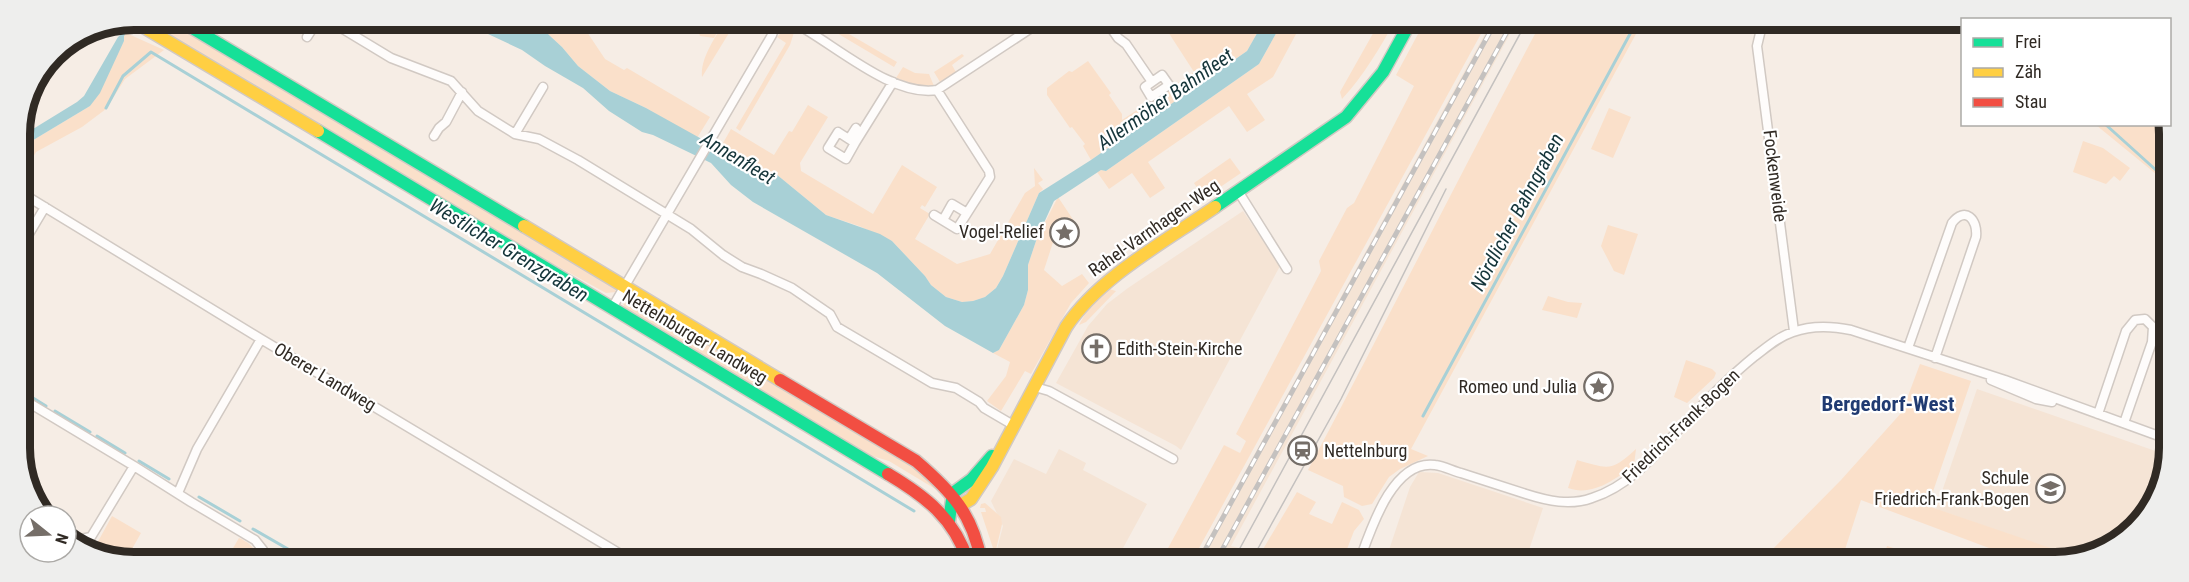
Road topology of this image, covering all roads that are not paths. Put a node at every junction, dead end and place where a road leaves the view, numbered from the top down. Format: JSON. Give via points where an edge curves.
{"nodes":[{"id":1,"x":148,"y":30,"type":"edge"},
{"id":2,"x":196,"y":30,"type":"edge"},
{"id":3,"x":312,"y":30,"type":"edge"},
{"id":4,"x":345,"y":30,"type":"edge"},
{"id":5,"x":774,"y":30,"type":"edge"},
{"id":6,"x":806,"y":30,"type":"edge"},
{"id":7,"x":1028,"y":30,"type":"edge"},
{"id":8,"x":1112,"y":30,"type":"edge"},
{"id":9,"x":1407,"y":30,"type":"edge"},
{"id":10,"x":1761,"y":30,"type":"edge"},
{"id":11,"x":308,"y":36,"type":"dead end"},
{"id":12,"x":893,"y":82,"type":"junction"},
{"id":13,"x":1146,"y":85,"type":"junction"},
{"id":14,"x":543,"y":87,"type":"dead end"},
{"id":15,"x":937,"y":90,"type":"junction"},
{"id":16,"x":462,"y":92,"type":"junction"},
{"id":17,"x":856,"y":128,"type":"dead end"},
{"id":18,"x":515,"y":134,"type":"junction"},
{"id":19,"x":434,"y":136,"type":"dead end"},
{"id":20,"x":852,"y":141,"type":"junction"},
{"id":21,"x":1238,"y":191,"type":"junction"},
{"id":22,"x":30,"y":198,"type":"edge"},
{"id":23,"x":45,"y":207,"type":"junction"},
{"id":24,"x":967,"y":213,"type":"junction"},
{"id":25,"x":667,"y":214,"type":"junction"},
{"id":26,"x":934,"y":214,"type":"dead end"},
{"id":27,"x":951,"y":228,"type":"junction"},
{"id":28,"x":30,"y":232,"type":"edge"},
{"id":29,"x":1287,"y":269,"type":"dead end"},
{"id":30,"x":624,"y":285,"type":"junction"},
{"id":31,"x":612,"y":308,"type":"junction"},
{"id":32,"x":1794,"y":331,"type":"junction"},
{"id":33,"x":261,"y":339,"type":"junction"},
{"id":34,"x":1908,"y":348,"type":"junction"},
{"id":35,"x":1935,"y":358,"type":"junction"},
{"id":36,"x":1035,"y":387,"type":"junction"},
{"id":37,"x":30,"y":403,"type":"edge"},
{"id":38,"x":2098,"y":414,"type":"junction"},
{"id":39,"x":2124,"y":423,"type":"junction"},
{"id":40,"x":1011,"y":431,"type":"junction"},
{"id":41,"x":2159,"y":436,"type":"edge"},
{"id":42,"x":1173,"y":459,"type":"dead end"},
{"id":43,"x":134,"y":466,"type":"junction"},
{"id":44,"x":915,"y":490,"type":"junction"},
{"id":45,"x":178,"y":493,"type":"junction"},
{"id":46,"x":955,"y":500,"type":"junction"},
{"id":47,"x":949,"y":521,"type":"junction"},
{"id":48,"x":89,"y":541,"type":"edge"},
{"id":49,"x":263,"y":552,"type":"edge"},
{"id":50,"x":617,"y":552,"type":"edge"},
{"id":51,"x":965,"y":552,"type":"edge"},
{"id":52,"x":979,"y":552,"type":"edge"},
{"id":53,"x":1363,"y":552,"type":"edge"}],
"edges":[{"from":1,"to":31,"type":"main road","name":"Nettelnburger Landweg"},
{"from":2,"to":30,"type":"main road","name":"Nettelnburger Landweg"},
{"from":3,"to":11,"type":"street"},
{"from":4,"to":16,"type":"street","via":[[391,58],[452,81]]},
{"from":5,"to":25,"type":"street"},
{"from":6,"to":12,"type":"street"},
{"from":7,"to":15,"type":"street"},
{"from":8,"to":13,"type":"street","via":[[1126,44]]},
{"from":9,"to":21,"type":"main road","name":"Rahel-Varnhagen-Weg","via":[[1383,72],[1346,117]]},
{"from":10,"to":32,"type":"street","name":"Fockenweide","via":[[1757,46]]},
{"from":12,"to":15,"type":"street","via":[[920,91]]},
{"from":12,"to":20,"type":"street"},
{"from":13,"to":13,"type":"street","via":[[1162,73],[1170,84],[1150,98]]},
{"from":14,"to":18,"type":"street"},
{"from":15,"to":24,"type":"street","via":[[989,171],[990,177]]},
{"from":16,"to":18,"type":"street","via":[[478,111]]},
{"from":16,"to":19,"type":"street","via":[[447,122]]},
{"from":17,"to":20,"type":"street"},
{"from":18,"to":25,"type":"street","via":[[539,138]]},
{"from":20,"to":20,"type":"street","via":[[847,161],[828,148],[838,132]]},
{"from":21,"to":29,"type":"street","name":"Rahel-Varnhagen-Weg"},
{"from":21,"to":36,"type":"main road","name":"Rahel-Varnhagen-Weg","via":[[1091,294],[1066,327]]},
{"from":22,"to":23,"type":"street","name":"Oberer Landweg"},
{"from":23,"to":28,"type":"street"},
{"from":23,"to":33,"type":"street","name":"Oberer Landweg"},
{"from":24,"to":27,"type":"street"},
{"from":24,"to":27,"type":"street","via":[[952,204]]},
{"from":25,"to":30,"type":"street"},
{"from":25,"to":40,"type":"street","via":[[742,267],[792,288],[830,314],[837,327],[932,383],[956,388],[979,402]]},
{"from":26,"to":27,"type":"street"},
{"from":30,"to":31,"type":"street"},
{"from":30,"to":46,"type":"main road","name":"Nettelnburger Landweg","via":[[916,461]]},
{"from":31,"to":44,"type":"main road","name":"Nettelnburger Landweg"},
{"from":32,"to":34,"type":"street","name":"Friedrich-Frank-Bogen","via":[[1838,327]]},
{"from":32,"to":53,"type":"street","name":"Friedrich-Frank-Bogen","via":[[1747,363],[1638,471],[1615,488],[1592,499],[1568,503],[1543,500],[1435,465],[1416,469],[1399,480],[1389,494]]},
{"from":33,"to":45,"type":"street","via":[[196,449]]},
{"from":33,"to":50,"type":"street","name":"Oberer Landweg"},
{"from":34,"to":35,"type":"street","name":"Friedrich-Frank-Bogen"},
{"from":34,"to":35,"type":"street","via":[[1952,223],[1959,216],[1969,217],[1976,225],[1976,237]]},
{"from":35,"to":38,"type":"street","name":"Friedrich-Frank-Bogen"},
{"from":36,"to":40,"type":"main road","name":"Rahel-Varnhagen-Weg"},
{"from":36,"to":42,"type":"street","via":[[1065,399]]},
{"from":37,"to":43,"type":"street"},
{"from":38,"to":39,"type":"street","name":"Friedrich-Frank-Bogen"},
{"from":38,"to":39,"type":"street","via":[[2126,331],[2135,320],[2145,319],[2153,327],[2152,342]]},
{"from":39,"to":41,"type":"street","name":"Friedrich-Frank-Bogen"},
{"from":40,"to":46,"type":"main road","name":"Rahel-Varnhagen-Weg"},
{"from":43,"to":45,"type":"street"},
{"from":43,"to":48,"type":"street"},
{"from":44,"to":46,"type":"main road"},
{"from":44,"to":47,"type":"main road","name":"Nettelnburger Landweg"},
{"from":45,"to":49,"type":"street","via":[[255,540]]},
{"from":46,"to":47,"type":"main road"},
{"from":46,"to":52,"type":"main road","name":"Nettelnburger Landweg","via":[[974,532]]},
{"from":47,"to":51,"type":"main road","name":"Nettelnburger Landweg"}]}
